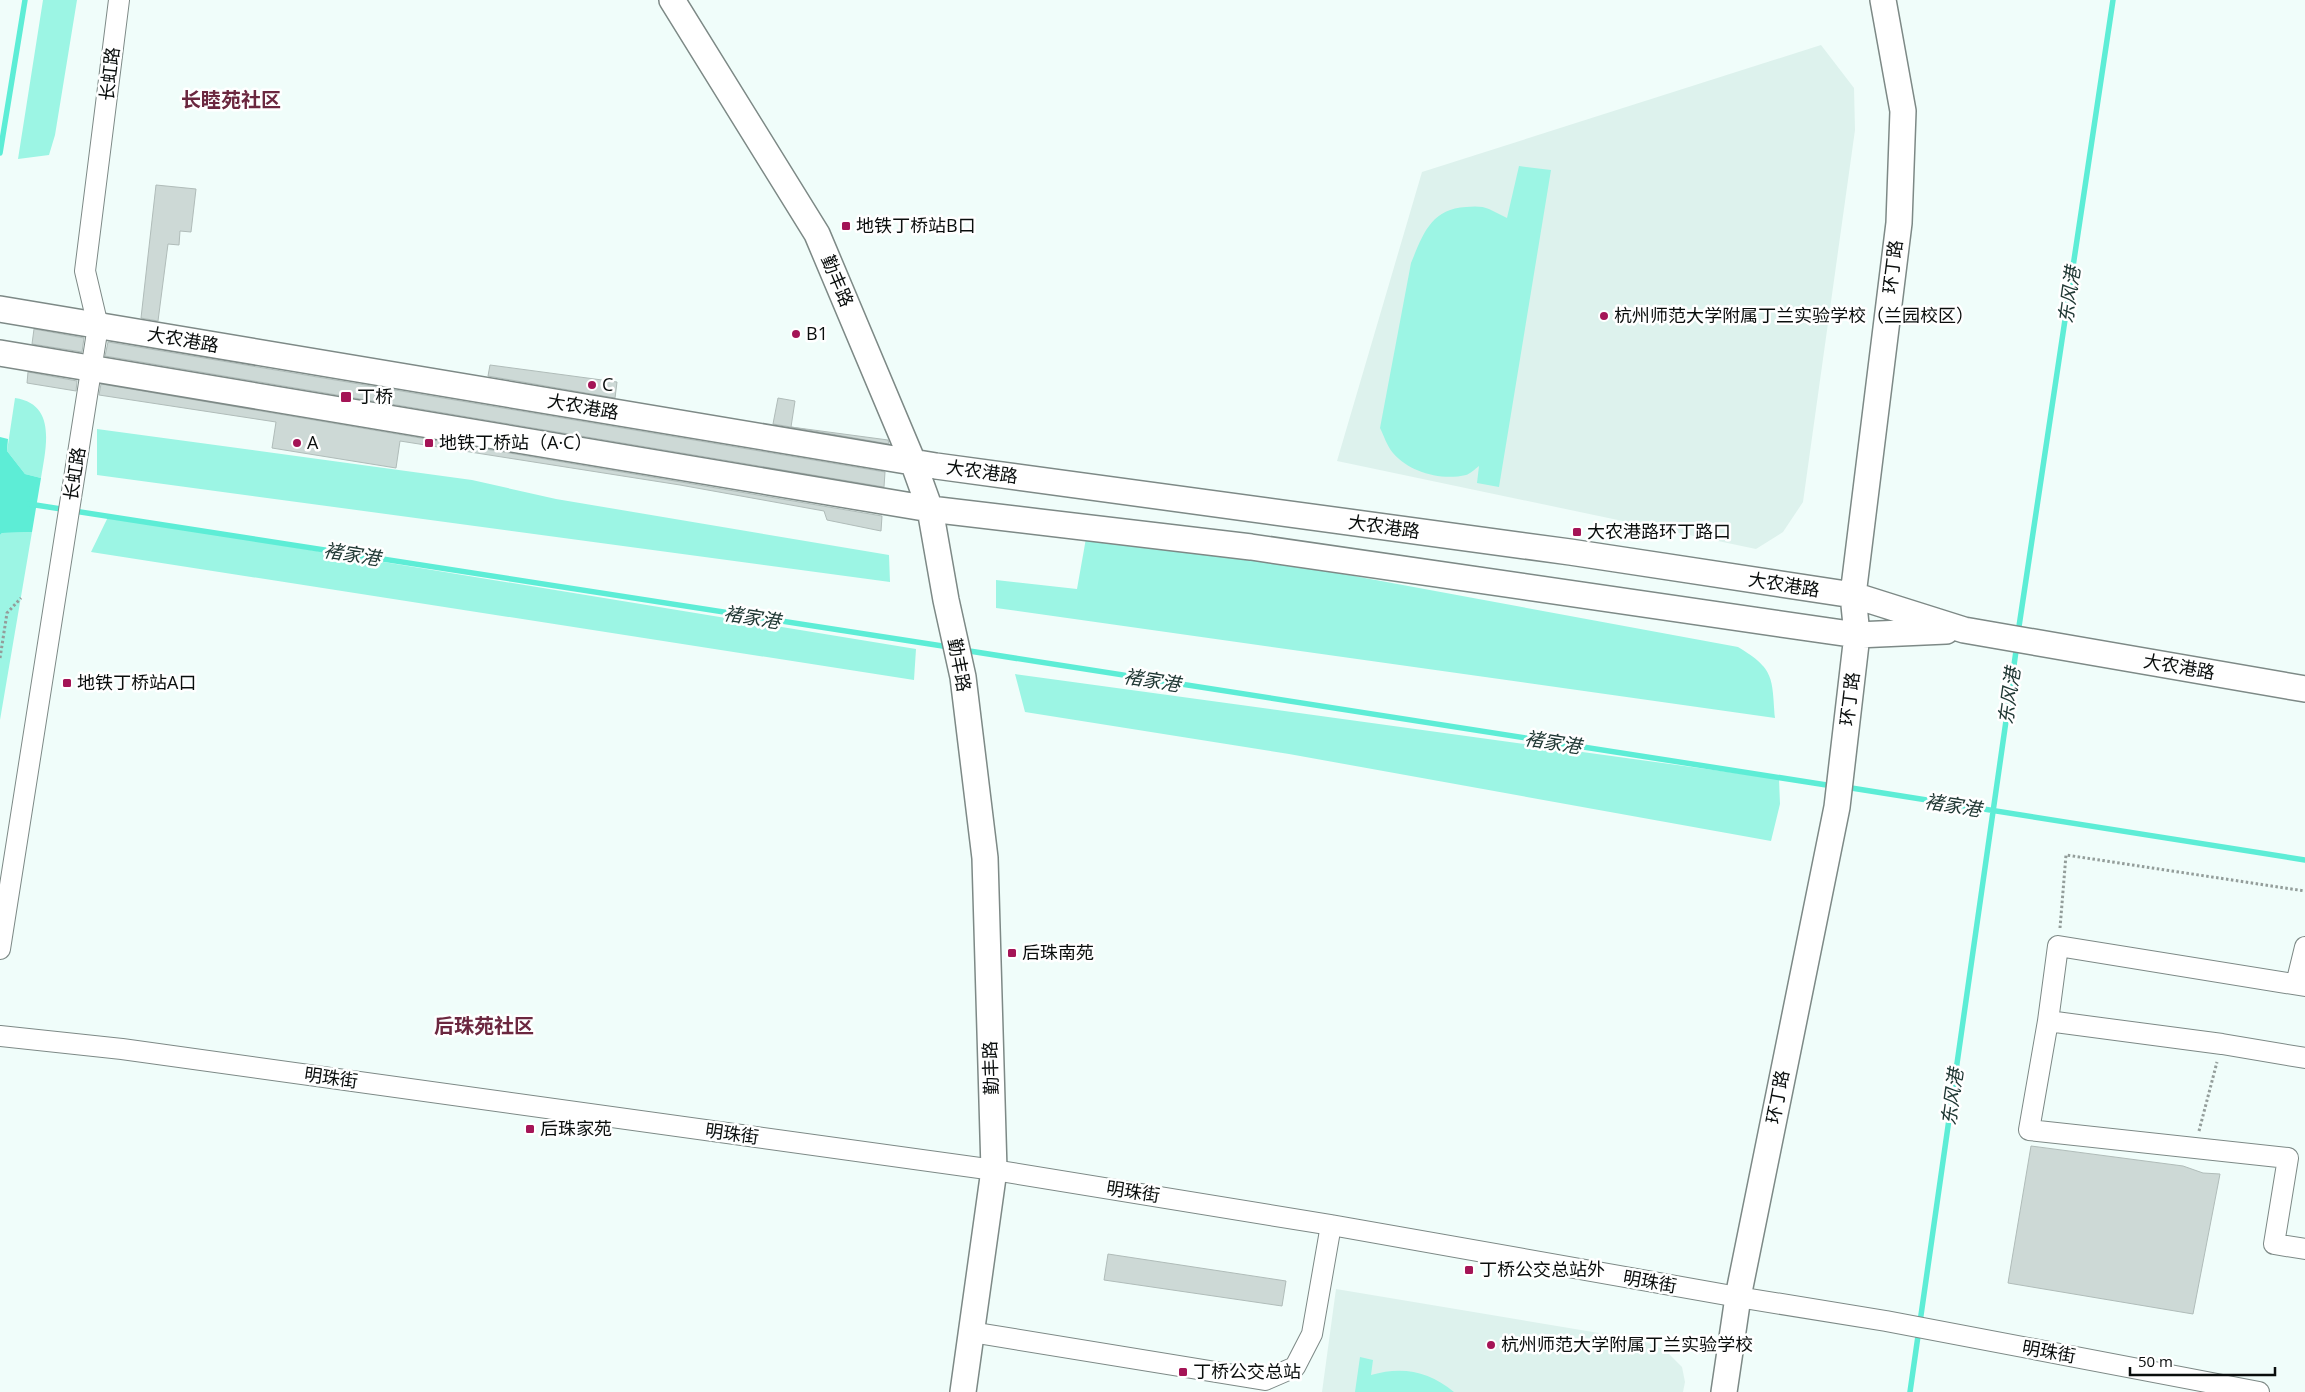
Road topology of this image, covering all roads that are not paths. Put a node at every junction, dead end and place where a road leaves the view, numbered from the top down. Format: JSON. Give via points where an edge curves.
{"nodes":[{"id":1,"x":119,"y":0,"type":"edge"},
{"id":2,"x":672,"y":0,"type":"edge"},
{"id":3,"x":1882,"y":0,"type":"edge"},
{"id":4,"x":0,"y":309,"type":"edge"},
{"id":5,"x":98,"y":326,"type":"junction"},
{"id":6,"x":0,"y":353,"type":"edge"},
{"id":7,"x":91,"y":368,"type":"junction"},
{"id":8,"x":913,"y":462,"type":"junction"},
{"id":9,"x":930,"y":509,"type":"junction"},
{"id":10,"x":1853,"y":595,"type":"junction"},
{"id":11,"x":1964,"y":630,"type":"junction"},
{"id":12,"x":1857,"y":635,"type":"junction"},
{"id":13,"x":2305,"y":689,"type":"edge"},
{"id":14,"x":2305,"y":947,"type":"edge"},
{"id":15,"x":0,"y":949,"type":"edge"},
{"id":16,"x":2301,"y":985,"type":"edge"},
{"id":17,"x":2048,"y":1021,"type":"junction"},
{"id":18,"x":0,"y":1036,"type":"edge"},
{"id":19,"x":2305,"y":1058,"type":"edge"},
{"id":20,"x":2296,"y":1158,"type":"edge"},
{"id":21,"x":994,"y":1170,"type":"junction"},
{"id":22,"x":1331,"y":1225,"type":"junction"},
{"id":23,"x":2305,"y":1249,"type":"edge"},
{"id":24,"x":1738,"y":1297,"type":"junction"},
{"id":25,"x":971,"y":1332,"type":"junction"},
{"id":26,"x":963,"y":1392,"type":"edge"},
{"id":27,"x":1724,"y":1392,"type":"edge"},
{"id":28,"x":2259,"y":1392,"type":"edge"}],
"edges":[{"from":1,"to":5,"type":"street","name":"长虹路","via":[[85,270]]},
{"from":2,"to":8,"type":"main road","name":"勤丰路","via":[[816,234]]},
{"from":3,"to":10,"type":"main road","name":"环丁路","via":[[1903,111],[1899,223]]},
{"from":4,"to":5,"type":"main road","name":"大农港路"},
{"from":5,"to":7,"type":"street","name":"长虹路"},
{"from":5,"to":8,"type":"main road","name":"大农港路"},
{"from":6,"to":7,"type":"main road","name":"大农港路"},
{"from":7,"to":9,"type":"main road","name":"大农港路"},
{"from":7,"to":15,"type":"street","name":"长虹路"},
{"from":8,"to":9,"type":"main road","name":"勤丰路"},
{"from":8,"to":10,"type":"main road","name":"大农港路"},
{"from":9,"to":12,"type":"main road","name":"大农港路","via":[[1251,547]]},
{"from":9,"to":21,"type":"main road","name":"勤丰路","via":[[963,677],[985,858]]},
{"from":10,"to":11,"type":"main road","name":"大农港路"},
{"from":10,"to":12,"type":"main road","name":"环丁路"},
{"from":11,"to":12,"type":"main road","name":"大农港路"},
{"from":11,"to":13,"type":"main road","name":"大农港路"},
{"from":12,"to":24,"type":"main road","name":"环丁路","via":[[1836,806]]},
{"from":14,"to":16,"type":"street"},
{"from":16,"to":17,"type":"street","via":[[2058,946]]},
{"from":17,"to":19,"type":"street"},
{"from":17,"to":20,"type":"street","via":[[2029,1130]]},
{"from":18,"to":21,"type":"street","name":"明珠街","via":[[122,1049]]},
{"from":20,"to":23,"type":"street","via":[[2274,1244]]},
{"from":21,"to":22,"type":"street","name":"明珠街"},
{"from":21,"to":25,"type":"main road","name":"勤丰路"},
{"from":22,"to":24,"type":"street","name":"明珠街"},
{"from":22,"to":25,"type":"street","via":[[1312,1334],[1295,1367],[1265,1380]]},
{"from":24,"to":27,"type":"main road","name":"环丁路"},
{"from":24,"to":28,"type":"street","name":"明珠街","via":[[1886,1321]]},
{"from":25,"to":26,"type":"main road","name":"勤丰路"}]}
